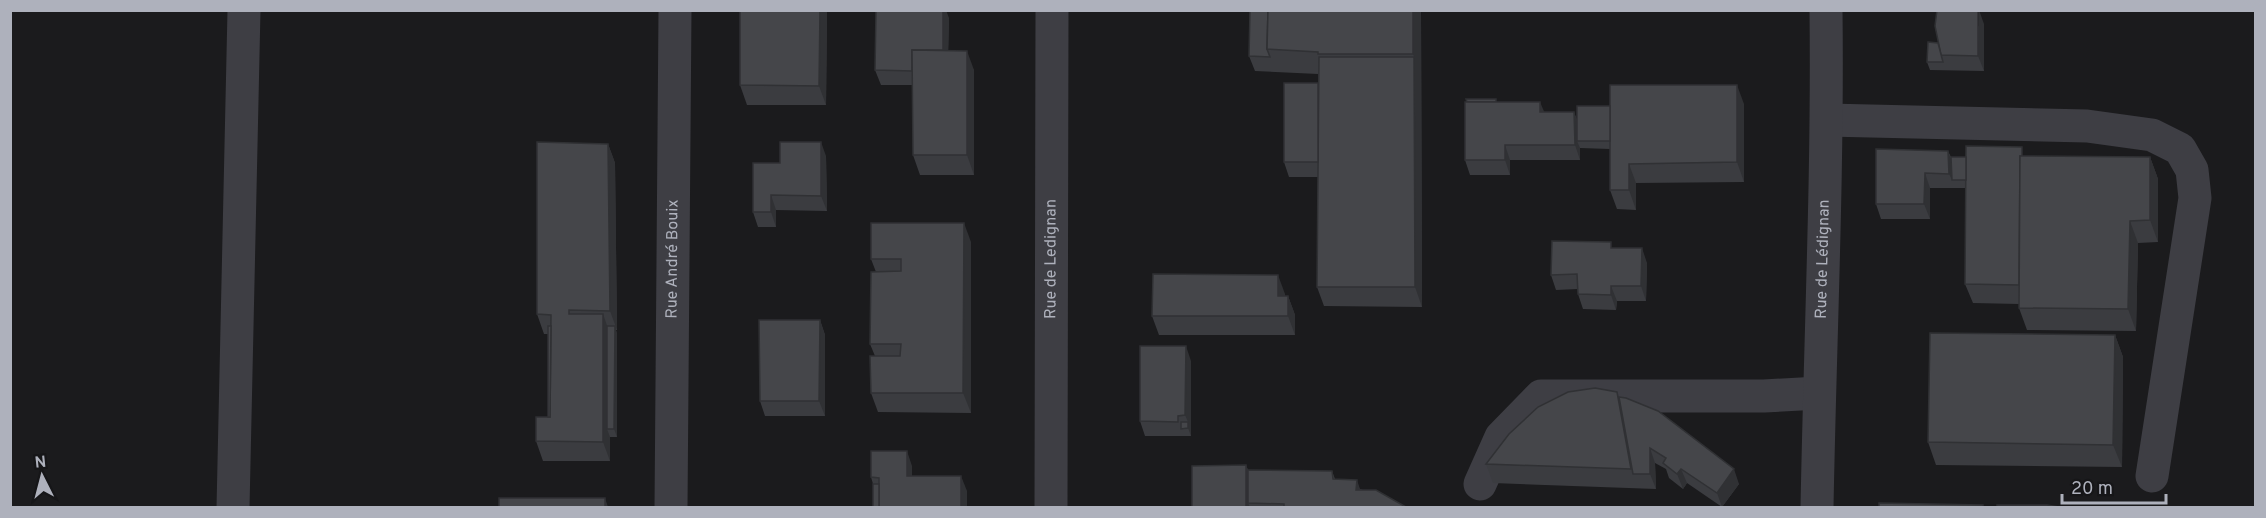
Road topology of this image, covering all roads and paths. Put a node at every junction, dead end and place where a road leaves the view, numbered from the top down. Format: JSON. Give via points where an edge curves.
{"nodes":[{"id":1,"x":244,"y":10,"type":"edge"},
{"id":2,"x":675,"y":10,"type":"edge"},
{"id":3,"x":1052,"y":10,"type":"edge"},
{"id":4,"x":1826,"y":10,"type":"edge"},
{"id":5,"x":1827,"y":120,"type":"junction"},
{"id":6,"x":1819,"y":393,"type":"junction"},
{"id":7,"x":2152,"y":476,"type":"dead end"},
{"id":8,"x":1480,"y":484,"type":"dead end"},
{"id":9,"x":233,"y":507,"type":"edge"},
{"id":10,"x":670,"y":507,"type":"edge"},
{"id":11,"x":1051,"y":507,"type":"edge"},
{"id":12,"x":1818,"y":507,"type":"edge"}],
"edges":[{"from":1,"to":9,"type":"street"},
{"from":2,"to":10,"type":"street","name":"Rue André Bouix"},
{"from":3,"to":11,"type":"street","name":"Rue de Ledignan"},
{"from":4,"to":5,"type":"street","name":"Rue de Lédignan"},
{"from":5,"to":6,"type":"street","name":"Rue de Lédignan"},
{"from":5,"to":7,"type":"street","via":[[2087,126],[2152,135],[2180,149],[2192,170],[2195,198]]},
{"from":6,"to":8,"type":"street","via":[[1541,396],[1501,437]]},
{"from":6,"to":12,"type":"street","name":"Rue de Lédignan"}]}
